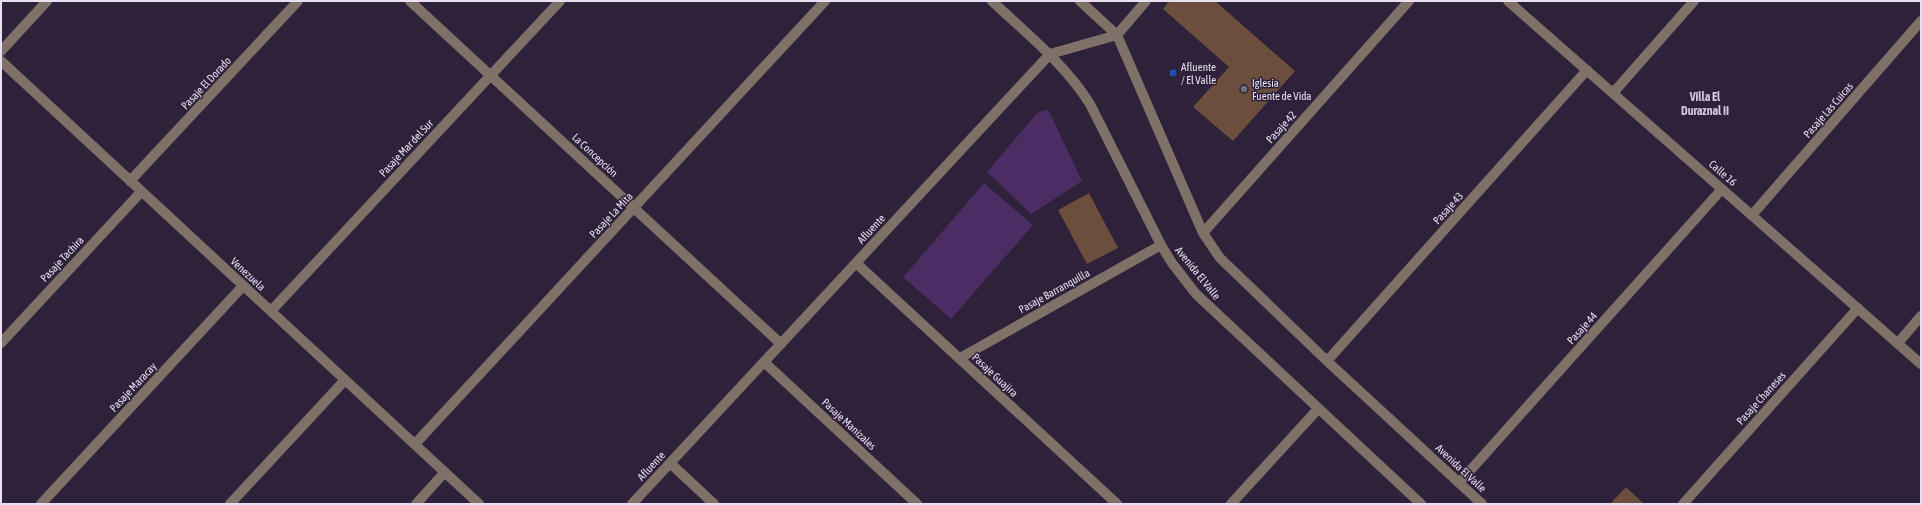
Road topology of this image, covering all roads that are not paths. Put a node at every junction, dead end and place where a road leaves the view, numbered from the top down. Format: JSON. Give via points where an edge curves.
{"nodes":[{"id":1,"x":47,"y":1,"type":"edge"},
{"id":2,"x":298,"y":1,"type":"edge"},
{"id":3,"x":410,"y":1,"type":"edge"},
{"id":4,"x":560,"y":1,"type":"edge"},
{"id":5,"x":825,"y":1,"type":"edge"},
{"id":6,"x":992,"y":1,"type":"edge"},
{"id":7,"x":1080,"y":1,"type":"edge"},
{"id":8,"x":1146,"y":1,"type":"edge"},
{"id":9,"x":1409,"y":1,"type":"edge"},
{"id":10,"x":1508,"y":1,"type":"edge"},
{"id":11,"x":1694,"y":1,"type":"edge"},
{"id":12,"x":1921,"y":21,"type":"edge"},
{"id":13,"x":1117,"y":34,"type":"junction"},
{"id":14,"x":1,"y":51,"type":"edge"},
{"id":15,"x":1050,"y":54,"type":"junction"},
{"id":16,"x":1,"y":61,"type":"edge"},
{"id":17,"x":1587,"y":70,"type":"junction"},
{"id":18,"x":490,"y":76,"type":"junction"},
{"id":19,"x":1613,"y":93,"type":"junction"},
{"id":20,"x":130,"y":181,"type":"junction"},
{"id":21,"x":1722,"y":189,"type":"junction"},
{"id":22,"x":141,"y":192,"type":"junction"},
{"id":23,"x":634,"y":208,"type":"junction"},
{"id":24,"x":1752,"y":215,"type":"junction"},
{"id":25,"x":1203,"y":233,"type":"junction"},
{"id":26,"x":1161,"y":245,"type":"junction"},
{"id":27,"x":856,"y":262,"type":"junction"},
{"id":28,"x":243,"y":286,"type":"junction"},
{"id":29,"x":1858,"y":308,"type":"junction"},
{"id":30,"x":271,"y":311,"type":"junction"},
{"id":31,"x":1921,"y":316,"type":"edge"},
{"id":32,"x":1,"y":343,"type":"edge"},
{"id":33,"x":1898,"y":343,"type":"junction"},
{"id":34,"x":781,"y":344,"type":"junction"},
{"id":35,"x":960,"y":358,"type":"junction"},
{"id":36,"x":1326,"y":361,"type":"junction"},
{"id":37,"x":764,"y":362,"type":"junction"},
{"id":38,"x":1921,"y":364,"type":"edge"},
{"id":39,"x":345,"y":380,"type":"junction"},
{"id":40,"x":1318,"y":409,"type":"junction"},
{"id":41,"x":415,"y":444,"type":"junction"},
{"id":42,"x":670,"y":463,"type":"junction"},
{"id":43,"x":445,"y":472,"type":"junction"},
{"id":44,"x":1459,"y":483,"type":"junction"},
{"id":45,"x":41,"y":504,"type":"edge"},
{"id":46,"x":230,"y":504,"type":"edge"},
{"id":47,"x":416,"y":504,"type":"edge"},
{"id":48,"x":479,"y":504,"type":"edge"},
{"id":49,"x":632,"y":504,"type":"edge"},
{"id":50,"x":714,"y":504,"type":"edge"},
{"id":51,"x":917,"y":504,"type":"edge"},
{"id":52,"x":1117,"y":504,"type":"edge"},
{"id":53,"x":1230,"y":504,"type":"edge"},
{"id":54,"x":1420,"y":504,"type":"edge"},
{"id":55,"x":1482,"y":504,"type":"edge"},
{"id":56,"x":1683,"y":504,"type":"edge"}],
"edges":[{"from":1,"to":14,"type":"street"},
{"from":2,"to":20,"type":"street","name":"Pasaje El Dorado"},
{"from":3,"to":18,"type":"street","name":"La Concepción"},
{"from":4,"to":18,"type":"street","name":"Pasaje Mar del Sur"},
{"from":5,"to":23,"type":"street","name":"Pasaje La Mita"},
{"from":6,"to":15,"type":"street","name":"Avenida El Valle"},
{"from":7,"to":13,"type":"street","name":"Avenida El Valle"},
{"from":8,"to":13,"type":"street"},
{"from":9,"to":25,"type":"street","name":"Pasaje 42"},
{"from":10,"to":17,"type":"street","name":"Calle 16"},
{"from":11,"to":19,"type":"street"},
{"from":12,"to":24,"type":"street","name":"Pasaje Las Cuicas"},
{"from":13,"to":15,"type":"street"},
{"from":13,"to":25,"type":"street","name":"Avenida El Valle"},
{"from":15,"to":26,"type":"street","name":"Avenida El Valle","via":[[1065,69],[1090,104]]},
{"from":15,"to":27,"type":"street","name":"Afluente"},
{"from":16,"to":20,"type":"street","name":"Venezuela"},
{"from":17,"to":19,"type":"street","name":"Calle 16"},
{"from":17,"to":36,"type":"street","name":"Pasaje 43"},
{"from":18,"to":23,"type":"street","name":"La Concepción"},
{"from":18,"to":30,"type":"street","name":"Pasaje Mar del Sur"},
{"from":19,"to":21,"type":"street","name":"Calle 16"},
{"from":20,"to":22,"type":"street","name":"Venezuela"},
{"from":21,"to":24,"type":"street","name":"Calle 16"},
{"from":21,"to":44,"type":"street","name":"Pasaje 44"},
{"from":22,"to":28,"type":"street","name":"Venezuela"},
{"from":22,"to":32,"type":"street","name":"Pasaje Tachira"},
{"from":23,"to":34,"type":"street","name":"La Concepción"},
{"from":23,"to":41,"type":"street","name":"Pasaje La Mita"},
{"from":24,"to":29,"type":"street","name":"Calle 16"},
{"from":25,"to":36,"type":"street","name":"Avenida El Valle","via":[[1220,258]]},
{"from":26,"to":35,"type":"street","name":"Pasaje Barranquilla"},
{"from":26,"to":40,"type":"street","name":"Avenida El Valle","via":[[1184,279],[1210,308]]},
{"from":27,"to":34,"type":"street","name":"Afluente"},
{"from":27,"to":35,"type":"street","name":"Pasaje Guajira"},
{"from":28,"to":30,"type":"street","name":"Venezuela"},
{"from":28,"to":45,"type":"street","name":"Pasaje Maracay"},
{"from":29,"to":33,"type":"street","name":"Calle 16"},
{"from":29,"to":56,"type":"street","name":"Pasaje Chaneses"},
{"from":30,"to":39,"type":"street","name":"Venezuela"},
{"from":31,"to":33,"type":"street"},
{"from":33,"to":38,"type":"street","name":"Calle 16"},
{"from":34,"to":37,"type":"street","name":"Afluente"},
{"from":35,"to":52,"type":"street","name":"Pasaje Guajira"},
{"from":36,"to":44,"type":"street","name":"Avenida El Valle"},
{"from":37,"to":42,"type":"street","name":"Afluente"},
{"from":37,"to":51,"type":"street","name":"Pasaje Manizales"},
{"from":39,"to":41,"type":"street","name":"Venezuela"},
{"from":39,"to":46,"type":"street"},
{"from":40,"to":53,"type":"street"},
{"from":40,"to":54,"type":"street","name":"Avenida El Valle"},
{"from":41,"to":43,"type":"street","name":"Venezuela"},
{"from":42,"to":49,"type":"street","name":"Afluente"},
{"from":42,"to":50,"type":"street"},
{"from":43,"to":47,"type":"street"},
{"from":43,"to":48,"type":"street","name":"Venezuela"},
{"from":44,"to":55,"type":"street","name":"Avenida El Valle"}]}
